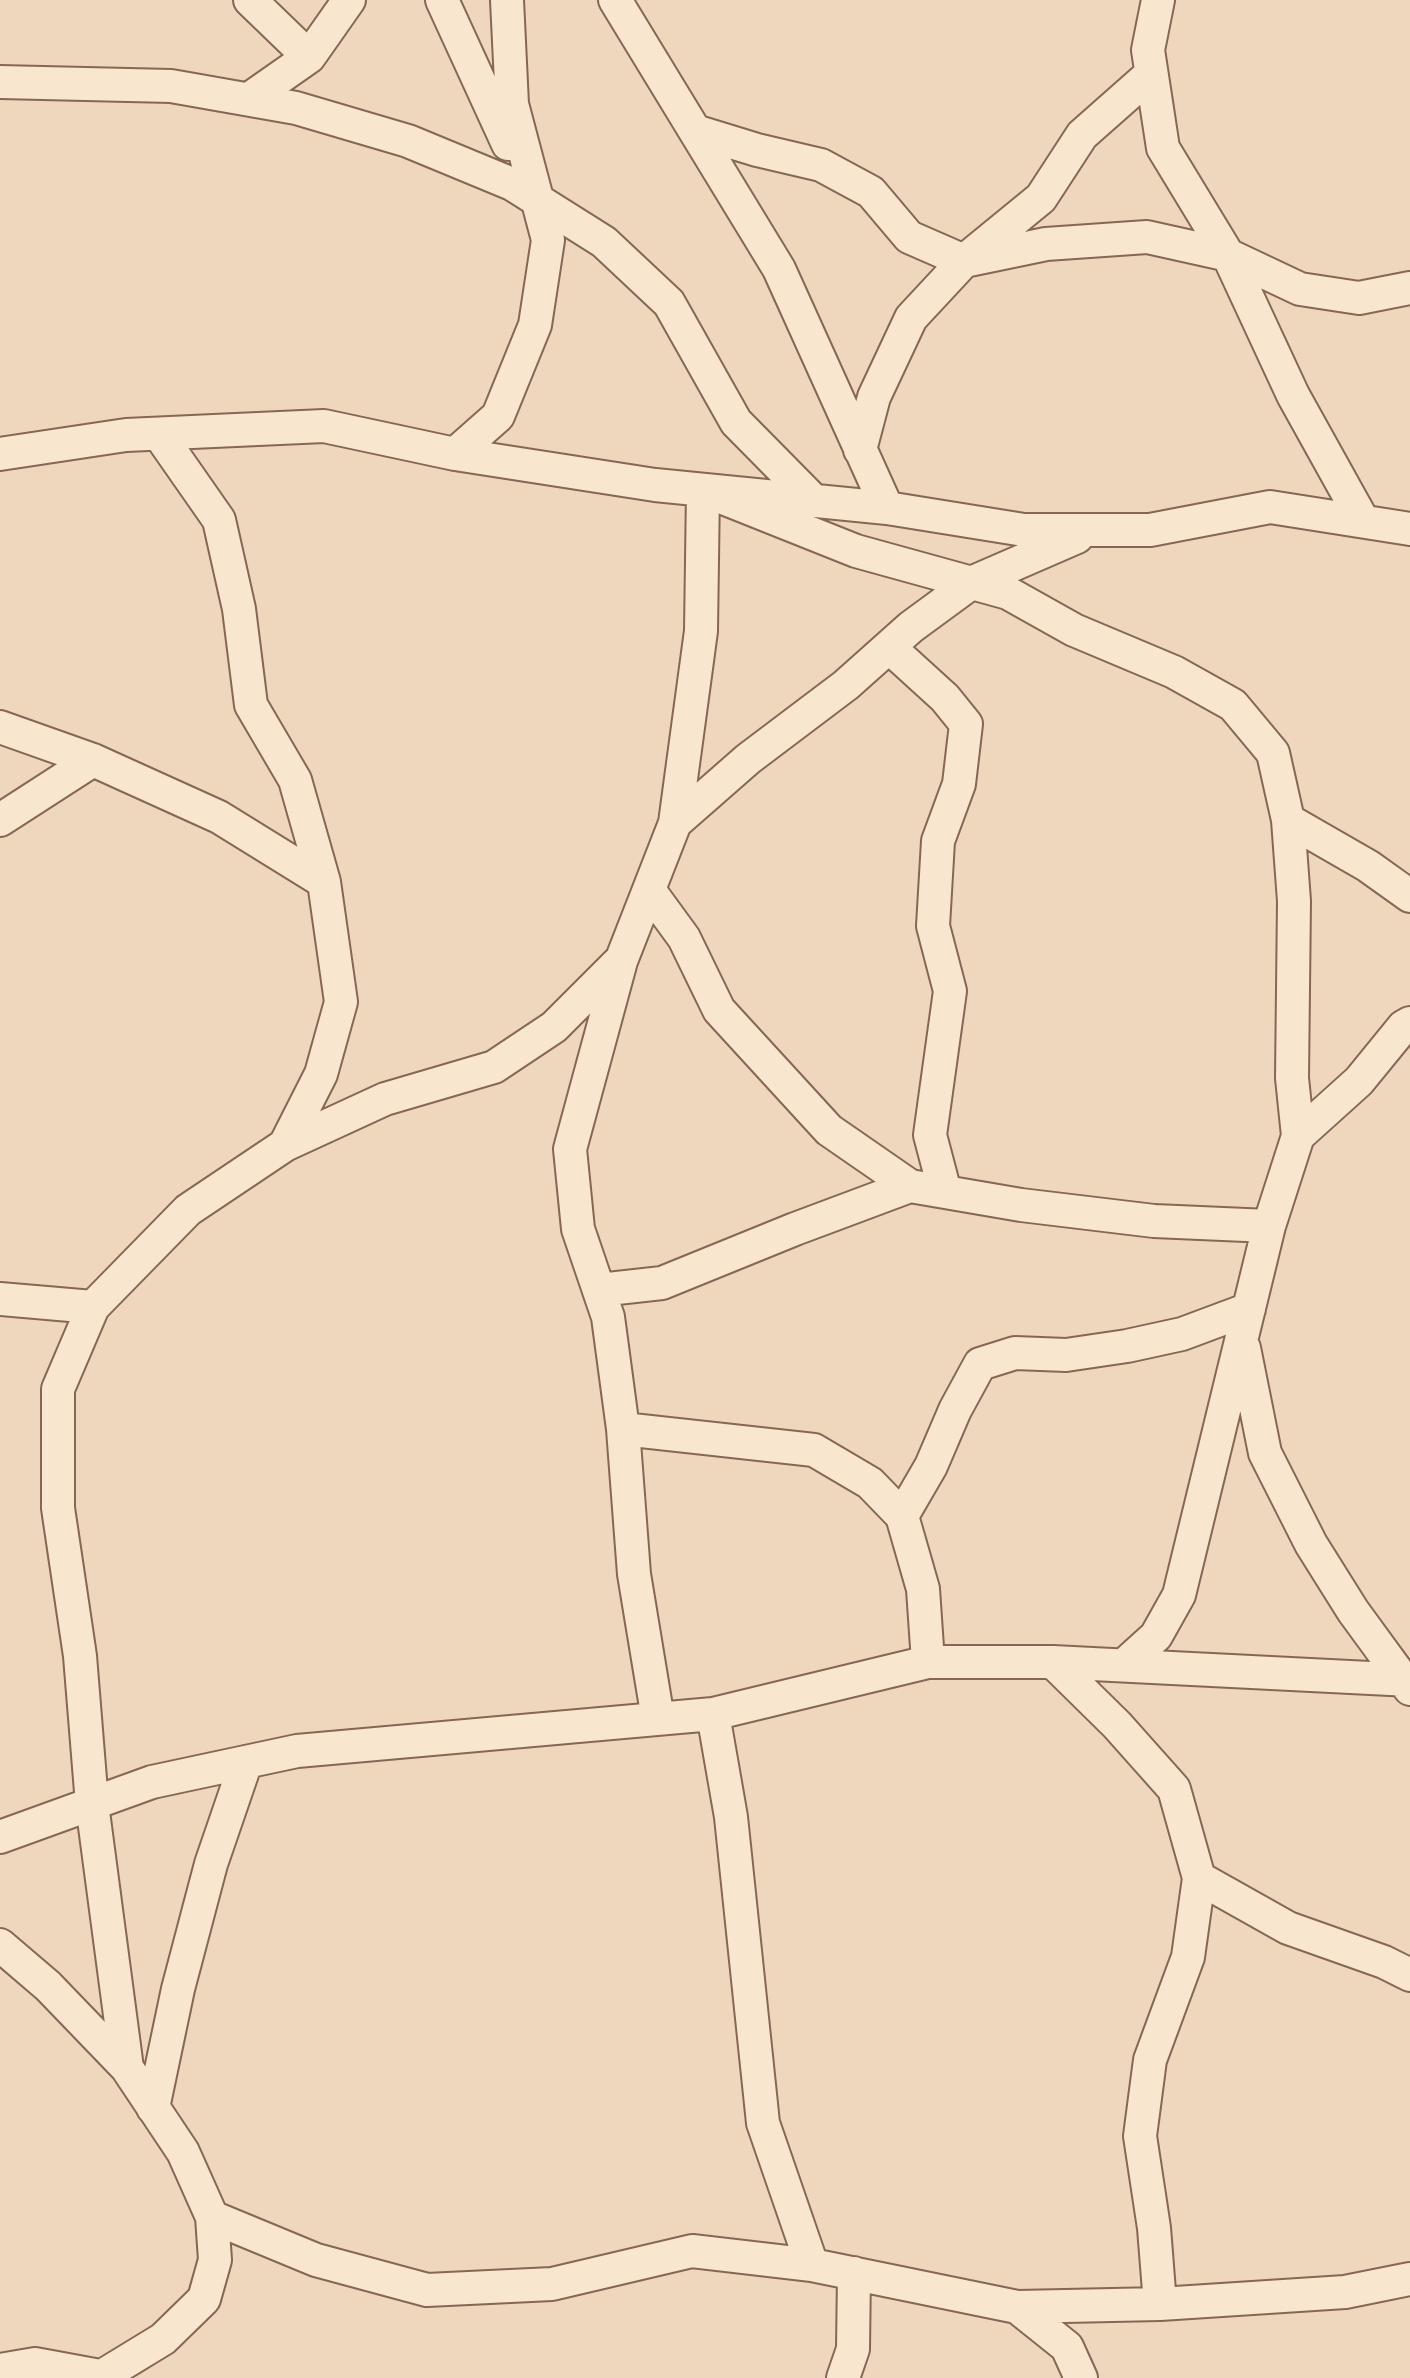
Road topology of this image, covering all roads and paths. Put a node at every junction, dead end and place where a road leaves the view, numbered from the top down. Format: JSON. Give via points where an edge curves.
{"nodes":[{"id":1,"x":250,"y":0,"type":"edge"},
{"id":2,"x":349,"y":0,"type":"edge"},
{"id":3,"x":442,"y":0,"type":"edge"},
{"id":4,"x":507,"y":0,"type":"edge"},
{"id":5,"x":615,"y":0,"type":"edge"},
{"id":6,"x":1158,"y":0,"type":"edge"},
{"id":7,"x":309,"y":57,"type":"junction"},
{"id":8,"x":1151,"y":74,"type":"junction"},
{"id":9,"x":0,"y":82,"type":"edge"},
{"id":10,"x":249,"y":99,"type":"junction"},
{"id":11,"x":695,"y":131,"type":"junction"},
{"id":12,"x":537,"y":200,"type":"junction"},
{"id":13,"x":1228,"y":255,"type":"junction"},
{"id":14,"x":964,"y":261,"type":"junction"},
{"id":15,"x":1410,"y":288,"type":"edge"},
{"id":16,"x":159,"y":434,"type":"junction"},
{"id":17,"x":860,"y":450,"type":"junction"},
{"id":18,"x":0,"y":454,"type":"edge"},
{"id":19,"x":455,"y":454,"type":"junction"},
{"id":20,"x":703,"y":490,"type":"junction"},
{"id":21,"x":814,"y":501,"type":"junction"},
{"id":22,"x":887,"y":508,"type":"junction"},
{"id":23,"x":1363,"y":521,"type":"junction"},
{"id":24,"x":1410,"y":529,"type":"edge"},
{"id":25,"x":1094,"y":530,"type":"junction"},
{"id":26,"x":971,"y":583,"type":"junction"},
{"id":27,"x":889,"y":647,"type":"junction"},
{"id":28,"x":0,"y":727,"type":"edge"},
{"id":29,"x":93,"y":760,"type":"junction"},
{"id":30,"x":0,"y":820,"type":"edge"},
{"id":31,"x":1288,"y":820,"type":"junction"},
{"id":32,"x":675,"y":823,"type":"junction"},
{"id":33,"x":324,"y":882,"type":"junction"},
{"id":34,"x":649,"y":890,"type":"junction"},
{"id":35,"x":1410,"y":896,"type":"edge"},
{"id":36,"x":621,"y":961,"type":"junction"},
{"id":37,"x":1410,"y":1023,"type":"edge"},
{"id":38,"x":1298,"y":1136,"type":"junction"},
{"id":39,"x":285,"y":1145,"type":"junction"},
{"id":40,"x":910,"y":1186,"type":"junction"},
{"id":41,"x":945,"y":1192,"type":"junction"},
{"id":42,"x":1269,"y":1226,"type":"junction"},
{"id":43,"x":599,"y":1290,"type":"junction"},
{"id":44,"x":0,"y":1299,"type":"edge"},
{"id":45,"x":93,"y":1307,"type":"junction"},
{"id":46,"x":1246,"y":1324,"type":"junction"},
{"id":47,"x":623,"y":1429,"type":"junction"},
{"id":48,"x":902,"y":1516,"type":"junction"},
{"id":49,"x":928,"y":1662,"type":"junction"},
{"id":50,"x":1053,"y":1662,"type":"junction"},
{"id":51,"x":1124,"y":1665,"type":"junction"},
{"id":52,"x":1408,"y":1683,"type":"edge"},
{"id":53,"x":713,"y":1714,"type":"junction"},
{"id":54,"x":658,"y":1719,"type":"junction"},
{"id":55,"x":246,"y":1762,"type":"junction"},
{"id":56,"x":92,"y":1804,"type":"junction"},
{"id":57,"x":0,"y":1837,"type":"edge"},
{"id":58,"x":1199,"y":1878,"type":"junction"},
{"id":59,"x":0,"y":1945,"type":"edge"},
{"id":60,"x":1410,"y":1975,"type":"edge"},
{"id":61,"x":127,"y":2068,"type":"junction"},
{"id":62,"x":153,"y":2108,"type":"junction"},
{"id":63,"x":212,"y":2217,"type":"junction"},
{"id":64,"x":812,"y":2265,"type":"junction"},
{"id":65,"x":854,"y":2273,"type":"junction"},
{"id":66,"x":1410,"y":2279,"type":"edge"},
{"id":67,"x":1160,"y":2304,"type":"junction"},
{"id":68,"x":1017,"y":2307,"type":"junction"},
{"id":69,"x":0,"y":2370,"type":"edge"},
{"id":70,"x":99,"y":2377,"type":"edge"},
{"id":71,"x":843,"y":2378,"type":"edge"},
{"id":72,"x":1081,"y":2378,"type":"edge"}],
"edges":[{"from":1,"to":7,"type":"street"},
{"from":2,"to":7,"type":"street"},
{"from":3,"to":12,"type":"street"},
{"from":4,"to":12,"type":"street","via":[[512,104]]},
{"from":5,"to":11,"type":"street"},
{"from":6,"to":8,"type":"street","via":[[1148,50]]},
{"from":7,"to":10,"type":"street"},
{"from":8,"to":13,"type":"street","via":[[1163,148]]},
{"from":8,"to":14,"type":"street","via":[[1082,135],[1041,198]]},
{"from":9,"to":10,"type":"street","via":[[171,86]]},
{"from":10,"to":12,"type":"street","via":[[408,141],[512,184]]},
{"from":11,"to":14,"type":"street","via":[[821,165],[871,192],[909,237]]},
{"from":11,"to":17,"type":"street","via":[[779,269]]},
{"from":12,"to":19,"type":"street","via":[[548,240],[535,325],[498,416]]},
{"from":12,"to":21,"type":"street","via":[[604,242],[669,303],[736,422]]},
{"from":13,"to":14,"type":"street","via":[[1147,237],[1046,244]]},
{"from":13,"to":15,"type":"street","via":[[1300,289],[1359,298]]},
{"from":13,"to":23,"type":"street","via":[[1293,395]]},
{"from":14,"to":17,"type":"street","via":[[911,318],[874,397]]},
{"from":16,"to":18,"type":"street"},
{"from":16,"to":19,"type":"street","via":[[324,426]]},
{"from":16,"to":33,"type":"street","via":[[219,520],[239,609],[251,705],[295,780]]},
{"from":17,"to":22,"type":"street"},
{"from":19,"to":20,"type":"street"},
{"from":20,"to":21,"type":"street"},
{"from":20,"to":26,"type":"street","via":[[856,551]]},
{"from":20,"to":32,"type":"street","via":[[701,631]]},
{"from":21,"to":22,"type":"street"},
{"from":22,"to":25,"type":"street","via":[[1024,530]]},
{"from":23,"to":24,"type":"street"},
{"from":23,"to":25,"type":"street","via":[[1270,507],[1150,530]]},
{"from":25,"to":26,"type":"street"},
{"from":26,"to":27,"type":"street"},
{"from":26,"to":31,"type":"street","via":[[1008,593],[1233,705],[1273,753]]},
{"from":27,"to":32,"type":"street"},
{"from":27,"to":41,"type":"street","via":[[966,724],[959,784],[938,841],[933,926],[950,991],[930,1135]]},
{"from":28,"to":29,"type":"street"},
{"from":29,"to":30,"type":"street"},
{"from":29,"to":33,"type":"street","via":[[219,817]]},
{"from":31,"to":35,"type":"street"},
{"from":31,"to":38,"type":"street","via":[[1294,901],[1292,1078]]},
{"from":32,"to":34,"type":"street"},
{"from":33,"to":39,"type":"street","via":[[341,1002],[321,1074]]},
{"from":34,"to":36,"type":"street"},
{"from":34,"to":40,"type":"street","via":[[684,938],[719,1010],[829,1130]]},
{"from":36,"to":39,"type":"street","via":[[554,1027],[494,1067],[385,1099]]},
{"from":36,"to":43,"type":"street","via":[[570,1149],[578,1229]]},
{"from":37,"to":38,"type":"street","via":[[1359,1081]]},
{"from":38,"to":42,"type":"street"},
{"from":39,"to":45,"type":"street","via":[[188,1210]]},
{"from":40,"to":41,"type":"street"},
{"from":40,"to":43,"type":"street","via":[[662,1283]]},
{"from":41,"to":42,"type":"street","via":[[1154,1221]]},
{"from":42,"to":46,"type":"street"},
{"from":43,"to":47,"type":"street","via":[[608,1317]]},
{"from":44,"to":45,"type":"street"},
{"from":45,"to":56,"type":"street","via":[[58,1389],[58,1508],[80,1656]]},
{"from":46,"to":48,"type":"street","via":[[1066,1355],[1015,1353],[980,1364]]},
{"from":46,"to":51,"type":"street","via":[[1179,1595],[1156,1636]]},
{"from":46,"to":52,"type":"street","via":[[1265,1453],[1311,1544]]},
{"from":47,"to":48,"type":"street","via":[[814,1450],[870,1483]]},
{"from":47,"to":54,"type":"street","via":[[634,1574]]},
{"from":48,"to":49,"type":"street","via":[[923,1589]]},
{"from":49,"to":50,"type":"street"},
{"from":49,"to":53,"type":"street"},
{"from":50,"to":51,"type":"street"},
{"from":50,"to":58,"type":"street","via":[[1174,1789]]},
{"from":51,"to":52,"type":"street"},
{"from":53,"to":54,"type":"street"},
{"from":53,"to":64,"type":"street","via":[[731,1817],[763,2123]]},
{"from":54,"to":55,"type":"street","via":[[297,1751]]},
{"from":55,"to":56,"type":"street","via":[[152,1782]]},
{"from":55,"to":62,"type":"street","via":[[211,1864]]},
{"from":56,"to":57,"type":"street"},
{"from":56,"to":61,"type":"street"},
{"from":58,"to":60,"type":"street","via":[[1288,1928]]},
{"from":58,"to":67,"type":"street","via":[[1188,1957],[1150,2060],[1140,2136]]},
{"from":59,"to":61,"type":"street"},
{"from":61,"to":62,"type":"street"},
{"from":62,"to":63,"type":"street","via":[[183,2152]]},
{"from":63,"to":64,"type":"street","via":[[316,2260],[427,2290],[552,2284],[692,2251]]},
{"from":63,"to":70,"type":"street","via":[[215,2260],[204,2299],[163,2339]]},
{"from":64,"to":65,"type":"street"},
{"from":65,"to":68,"type":"street"},
{"from":65,"to":71,"type":"street","via":[[853,2349]]},
{"from":66,"to":67,"type":"street","via":[[1345,2292]]},
{"from":67,"to":68,"type":"street"},
{"from":68,"to":72,"type":"street","via":[[1067,2347]]},
{"from":69,"to":70,"type":"street","via":[[35,2364]]}]}
